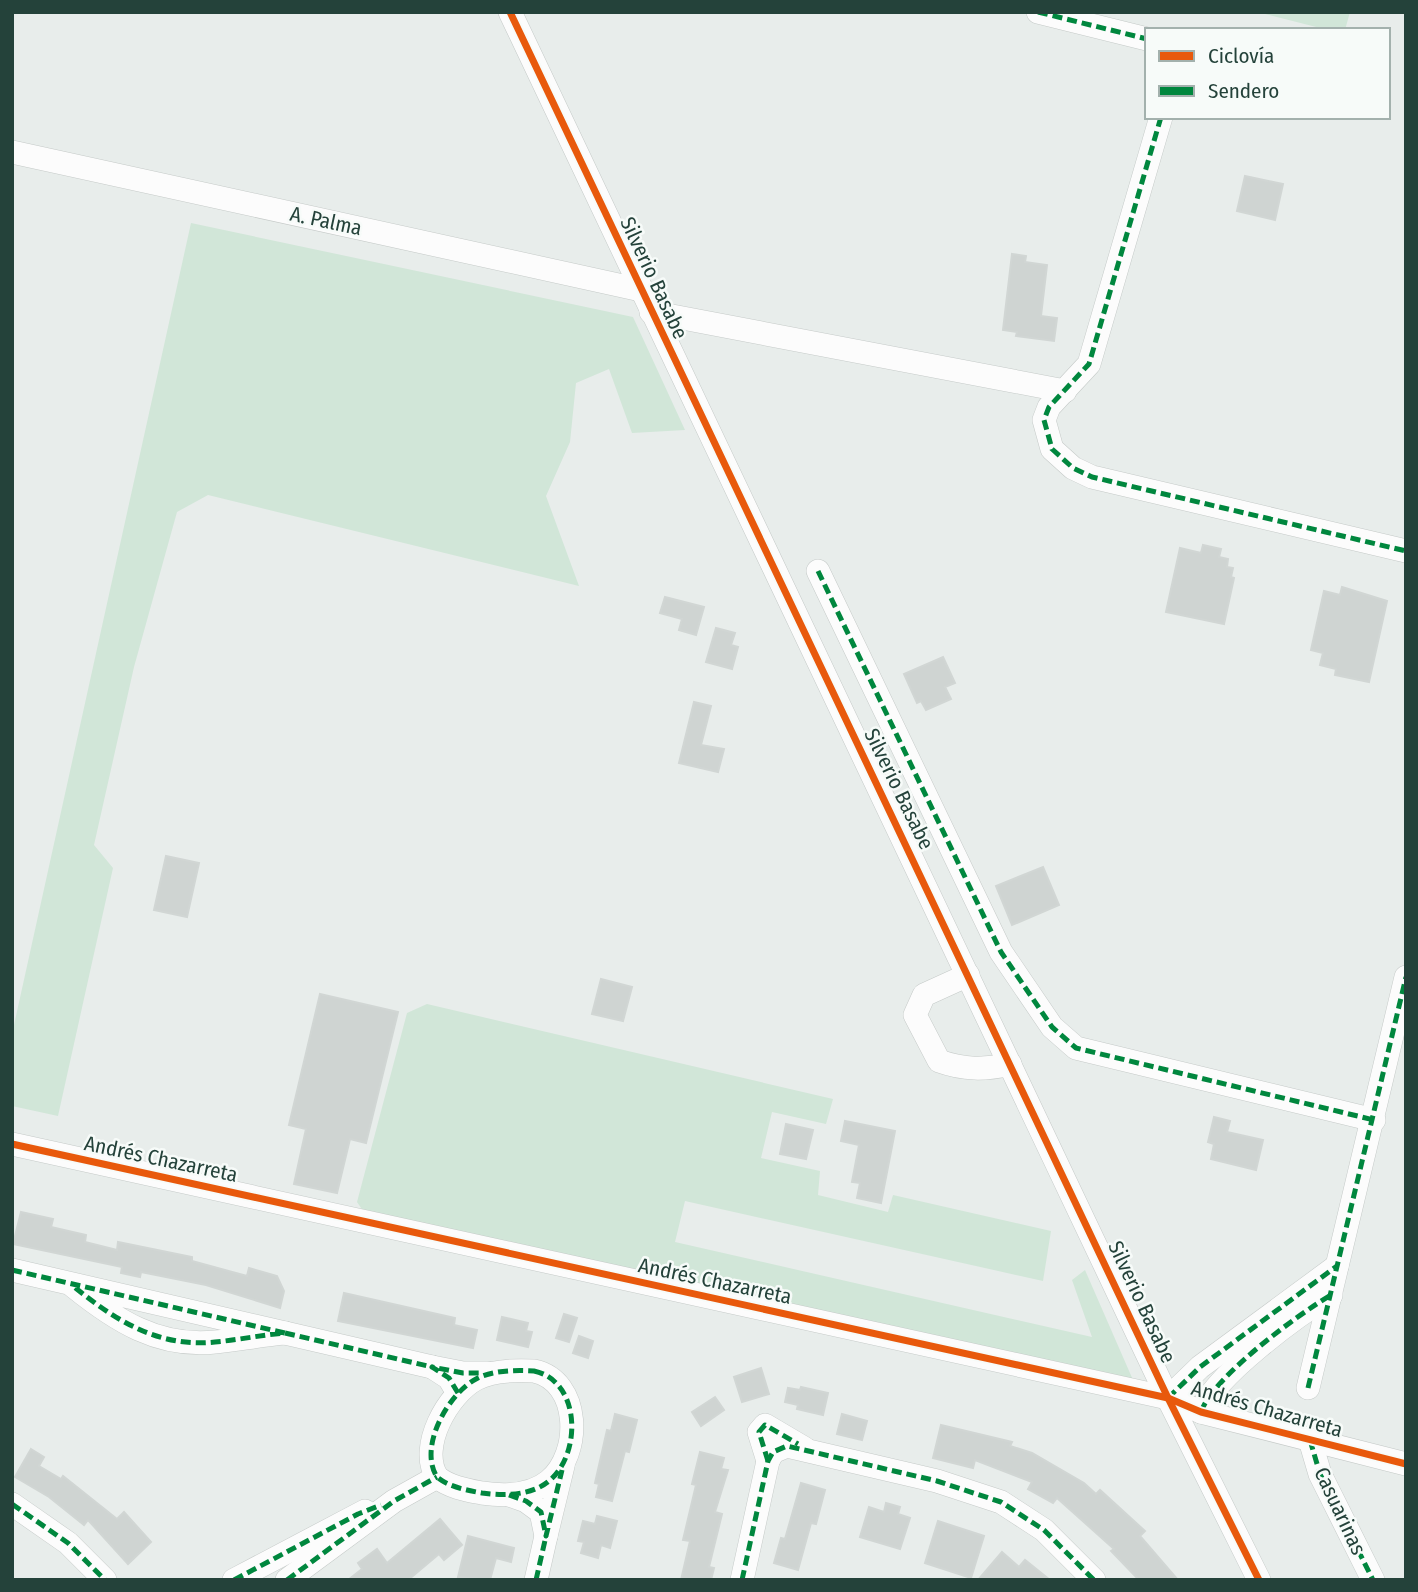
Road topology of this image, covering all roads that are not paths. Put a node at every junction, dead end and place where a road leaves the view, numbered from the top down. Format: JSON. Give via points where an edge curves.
{"nodes":[{"id":1,"x":510,"y":12,"type":"edge"},
{"id":2,"x":1038,"y":12,"type":"edge"},
{"id":3,"x":1145,"y":39,"type":"edge"},
{"id":4,"x":1160,"y":119,"type":"edge"},
{"id":5,"x":12,"y":152,"type":"edge"},
{"id":6,"x":641,"y":290,"type":"junction"},
{"id":7,"x":651,"y":312,"type":"junction"},
{"id":8,"x":1065,"y":391,"type":"junction"},
{"id":9,"x":1406,"y":551,"type":"edge"},
{"id":10,"x":818,"y":571,"type":"dead end"},
{"id":11,"x":968,"y":975,"type":"junction"},
{"id":12,"x":1406,"y":977,"type":"edge"},
{"id":13,"x":1010,"y":1064,"type":"junction"},
{"id":14,"x":1374,"y":1120,"type":"junction"},
{"id":15,"x":12,"y":1144,"type":"edge"},
{"id":16,"x":1338,"y":1265,"type":"junction"},
{"id":17,"x":12,"y":1269,"type":"edge"},
{"id":18,"x":73,"y":1286,"type":"junction"},
{"id":19,"x":1331,"y":1295,"type":"junction"},
{"id":20,"x":285,"y":1333,"type":"junction"},
{"id":21,"x":432,"y":1367,"type":"junction"},
{"id":22,"x":494,"y":1373,"type":"junction"},
{"id":23,"x":1308,"y":1388,"type":"dead end"},
{"id":24,"x":458,"y":1393,"type":"junction"},
{"id":25,"x":1168,"y":1398,"type":"junction"},
{"id":26,"x":1201,"y":1412,"type":"junction"},
{"id":27,"x":1310,"y":1440,"type":"junction"},
{"id":28,"x":566,"y":1453,"type":"junction"},
{"id":29,"x":1406,"y":1464,"type":"edge"},
{"id":30,"x":437,"y":1477,"type":"junction"},
{"id":31,"x":509,"y":1495,"type":"junction"},
{"id":32,"x":394,"y":1501,"type":"junction"},
{"id":33,"x":12,"y":1504,"type":"edge"},
{"id":34,"x":546,"y":1536,"type":"junction"},
{"id":35,"x":105,"y":1580,"type":"edge"},
{"id":36,"x":234,"y":1580,"type":"edge"},
{"id":37,"x":288,"y":1580,"type":"edge"},
{"id":38,"x":536,"y":1580,"type":"edge"},
{"id":39,"x":742,"y":1580,"type":"edge"},
{"id":40,"x":1094,"y":1580,"type":"edge"},
{"id":41,"x":1259,"y":1580,"type":"edge"},
{"id":42,"x":1373,"y":1580,"type":"edge"}],
"edges":[{"from":1,"to":6,"type":"street","name":"Silverio Basabe"},
{"from":2,"to":3,"type":"street"},
{"from":4,"to":8,"type":"street","via":[[1089,364]]},
{"from":5,"to":6,"type":"street","name":"A. Palma"},
{"from":6,"to":7,"type":"street","name":"Silverio Basabe"},
{"from":7,"to":8,"type":"street"},
{"from":7,"to":11,"type":"street","name":"Silverio Basabe"},
{"from":8,"to":9,"type":"street","via":[[1049,407],[1044,421],[1052,449],[1073,468],[1092,477]]},
{"from":10,"to":14,"type":"street","via":[[1001,952],[1062,1038],[1076,1048]]},
{"from":11,"to":13,"type":"street","name":"Silverio Basabe"},
{"from":11,"to":13,"type":"street","via":[[924,995],[915,1015],[939,1061],[957,1068]]},
{"from":12,"to":14,"type":"street"},
{"from":13,"to":25,"type":"street","name":"Silverio Basabe"},
{"from":14,"to":16,"type":"street"},
{"from":15,"to":25,"type":"street","name":"Andrés Chazarreta"},
{"from":16,"to":19,"type":"street"},
{"from":16,"to":25,"type":"street","via":[[1200,1367]]},
{"from":17,"to":18,"type":"street"},
{"from":18,"to":20,"type":"street"},
{"from":18,"to":20,"type":"street","via":[[124,1324],[177,1342]]},
{"from":19,"to":23,"type":"street"},
{"from":19,"to":26,"type":"street","via":[[1219,1382]]},
{"from":20,"to":21,"type":"street"},
{"from":21,"to":22,"type":"street"},
{"from":21,"to":24,"type":"street","via":[[449,1378]]},
{"from":22,"to":24,"type":"street"},
{"from":22,"to":28,"type":"street","via":[[534,1371],[555,1379],[570,1406]]},
{"from":24,"to":30,"type":"street","via":[[433,1442]]},
{"from":25,"to":26,"type":"street","name":"Andrés Chazarreta"},
{"from":25,"to":41,"type":"street","name":"Silverio Basabe"},
{"from":26,"to":27,"type":"street","name":"Andrés Chazarreta"},
{"from":27,"to":29,"type":"street","name":"Andrés Chazarreta"},
{"from":27,"to":42,"type":"street","name":"Casuarinas","via":[[1320,1474]]},
{"from":28,"to":31,"type":"street","via":[[549,1481]]},
{"from":28,"to":34,"type":"street"},
{"from":30,"to":31,"type":"street","via":[[458,1488]]},
{"from":30,"to":32,"type":"street"},
{"from":31,"to":34,"type":"street","via":[[541,1512]]},
{"from":32,"to":36,"type":"street","via":[[358,1514]]},
{"from":32,"to":37,"type":"street"},
{"from":33,"to":35,"type":"street","via":[[68,1543]]},
{"from":34,"to":38,"type":"street"},
{"from":39,"to":40,"type":"street","via":[[768,1461],[759,1439],[765,1425],[807,1449],[1001,1502],[1044,1530]]}]}
